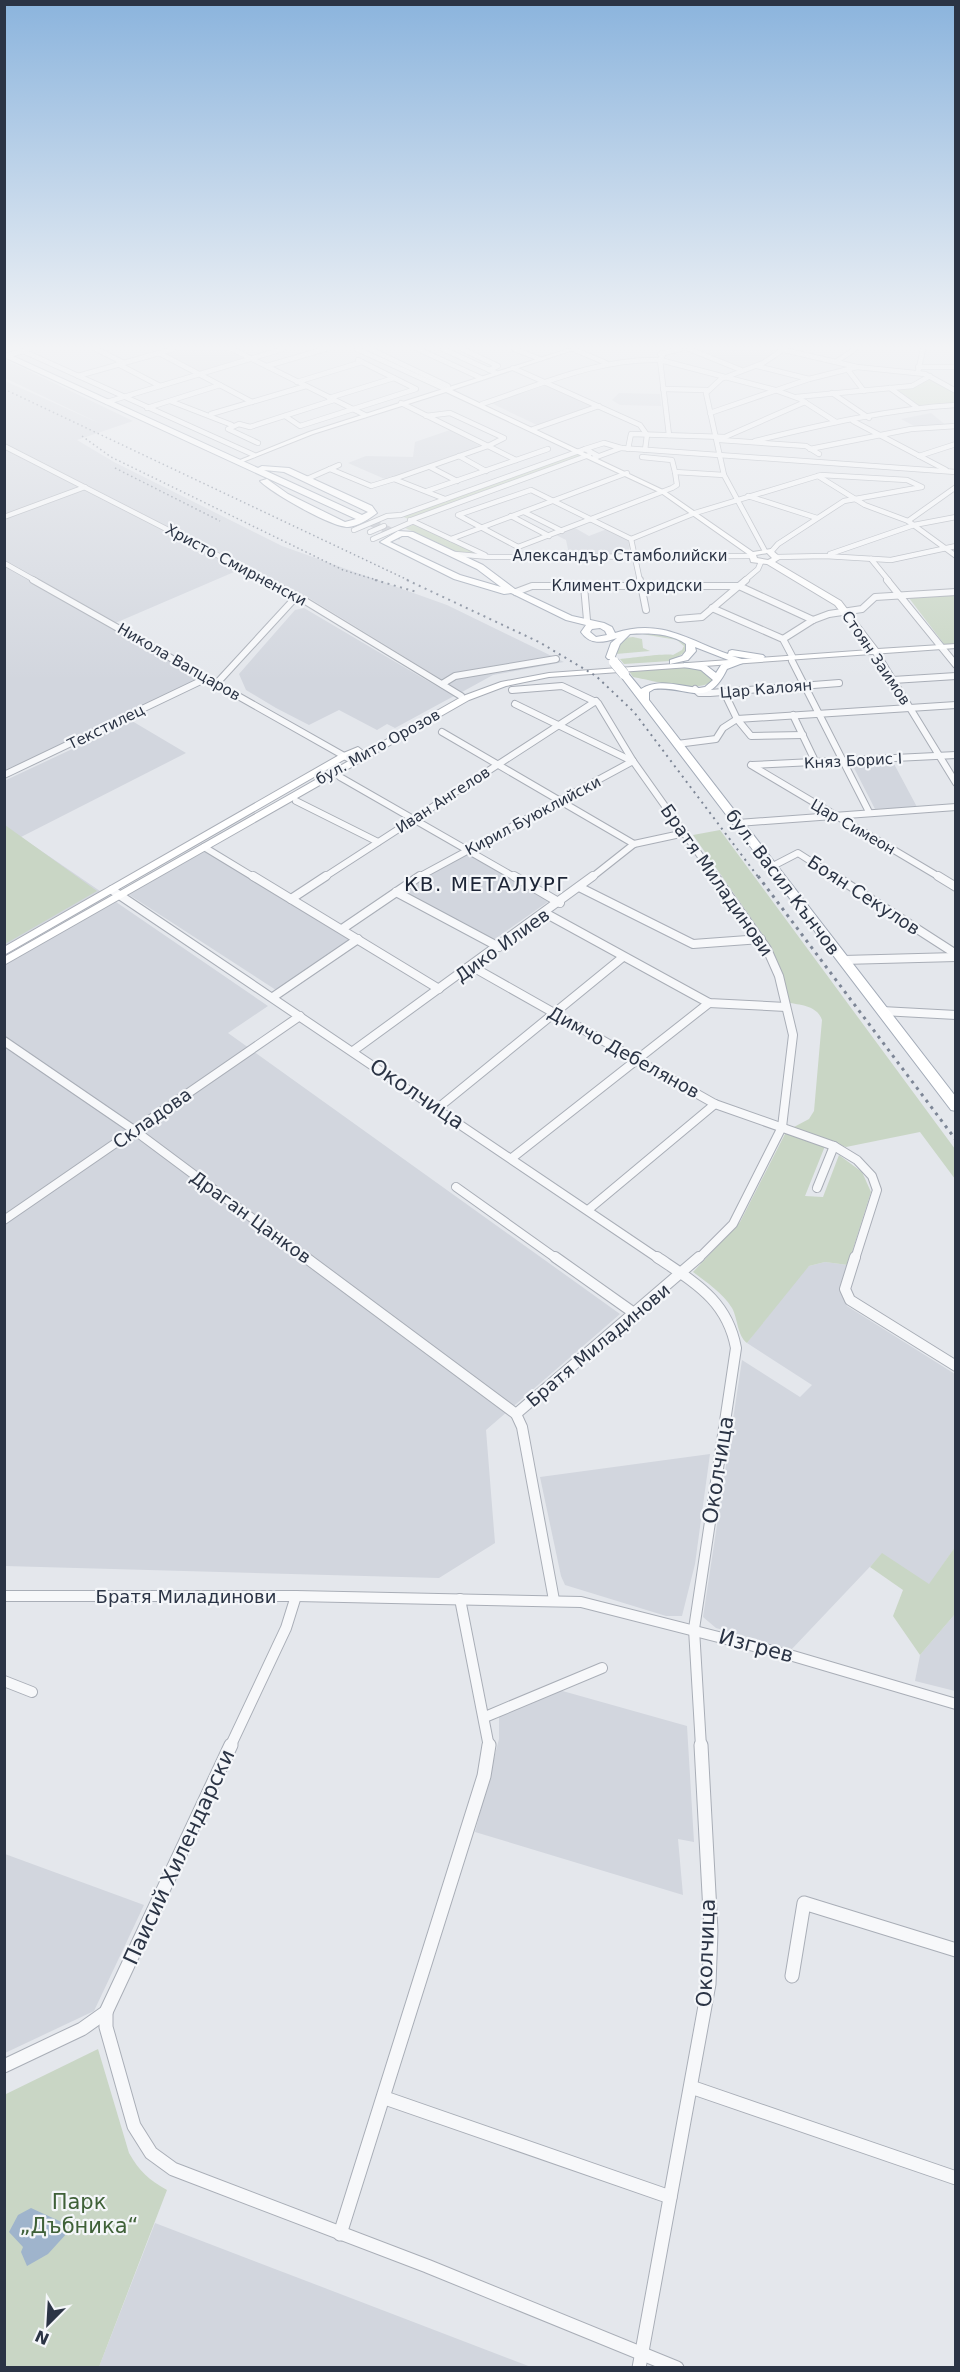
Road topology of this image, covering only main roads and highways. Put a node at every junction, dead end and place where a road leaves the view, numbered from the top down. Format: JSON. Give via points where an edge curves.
{"nodes":[{"id":1,"x":234,"y":460,"type":"edge"},
{"id":2,"x":245,"y":465,"type":"junction"},
{"id":3,"x":290,"y":472,"type":"junction"},
{"id":4,"x":278,"y":479,"type":"junction"},
{"id":5,"x":394,"y":536,"type":"tunnel mouth"},
{"id":6,"x":512,"y":591,"type":"junction"},
{"id":7,"x":600,"y":626,"type":"junction"},
{"id":8,"x":632,"y":631,"type":"junction"},
{"id":9,"x":672,"y":633,"type":"junction"},
{"id":10,"x":587,"y":635,"type":"junction"},
{"id":11,"x":611,"y":638,"type":"junction"},
{"id":12,"x":760,"y":657,"type":"road end"},
{"id":13,"x":612,"y":660,"type":"junction"},
{"id":14,"x":673,"y":662,"type":"road end"},
{"id":15,"x":687,"y":665,"type":"road end"},
{"id":16,"x":624,"y":674,"type":"junction"},
{"id":17,"x":718,"y":679,"type":"junction"},
{"id":18,"x":694,"y":689,"type":"junction"},
{"id":19,"x":644,"y":700,"type":"junction"},
{"id":20,"x":956,"y":1107,"type":"edge"}],
"edges":[{"from":1,"to":2,"type":"main road"},
{"from":2,"to":3,"type":"main road"},
{"from":2,"to":3,"type":"main road","via":[[285,496],[343,525],[373,513]]},
{"from":2,"to":4,"type":"main road"},
{"from":2,"to":4,"type":"main road","via":[[358,519]]},
{"from":3,"to":4,"type":"main road","via":[[276,471]]},
{"from":5,"to":6,"type":"main road","name":"бул. Васил Кънчов"},
{"from":6,"to":6,"type":"main road","via":[[480,567],[408,533],[384,542],[457,577]]},
{"from":6,"to":7,"type":"main road","name":"бул. Васил Кънчов","via":[[569,618]]},
{"from":6,"to":10,"type":"main road","name":"бул. Васил Кънчов"},
{"from":7,"to":10,"type":"main road","via":[[587,628]]},
{"from":7,"to":11,"type":"main road","via":[[609,629]]},
{"from":7,"to":12,"type":"main road","name":"бул. Васил Кънчов","via":[[673,629],[726,652]]},
{"from":8,"to":9,"type":"main road"},
{"from":8,"to":11,"type":"main road"},
{"from":8,"to":13,"type":"main road","via":[[616,643]]},
{"from":9,"to":14,"type":"main road","via":[[688,641],[692,649],[688,656]]},
{"from":9,"to":17,"type":"main road","via":[[743,661],[726,666]]},
{"from":10,"to":11,"type":"main road"},
{"from":10,"to":13,"type":"main road","name":"бул. Васил Кънчов"},
{"from":11,"to":13,"type":"main road"},
{"from":13,"to":16,"type":"main road","name":"бул. Васил Кънчов","bridge":true},
{"from":15,"to":17,"type":"main road","via":[[704,668]]},
{"from":16,"to":18,"type":"main road"},
{"from":16,"to":19,"type":"main road","name":"бул. Васил Кънчов"},
{"from":17,"to":18,"type":"main road","via":[[710,687]]},
{"from":18,"to":19,"type":"main road","via":[[652,687],[644,691]]},
{"from":19,"to":20,"type":"main road","name":"бул. Васил Кънчов"}]}
